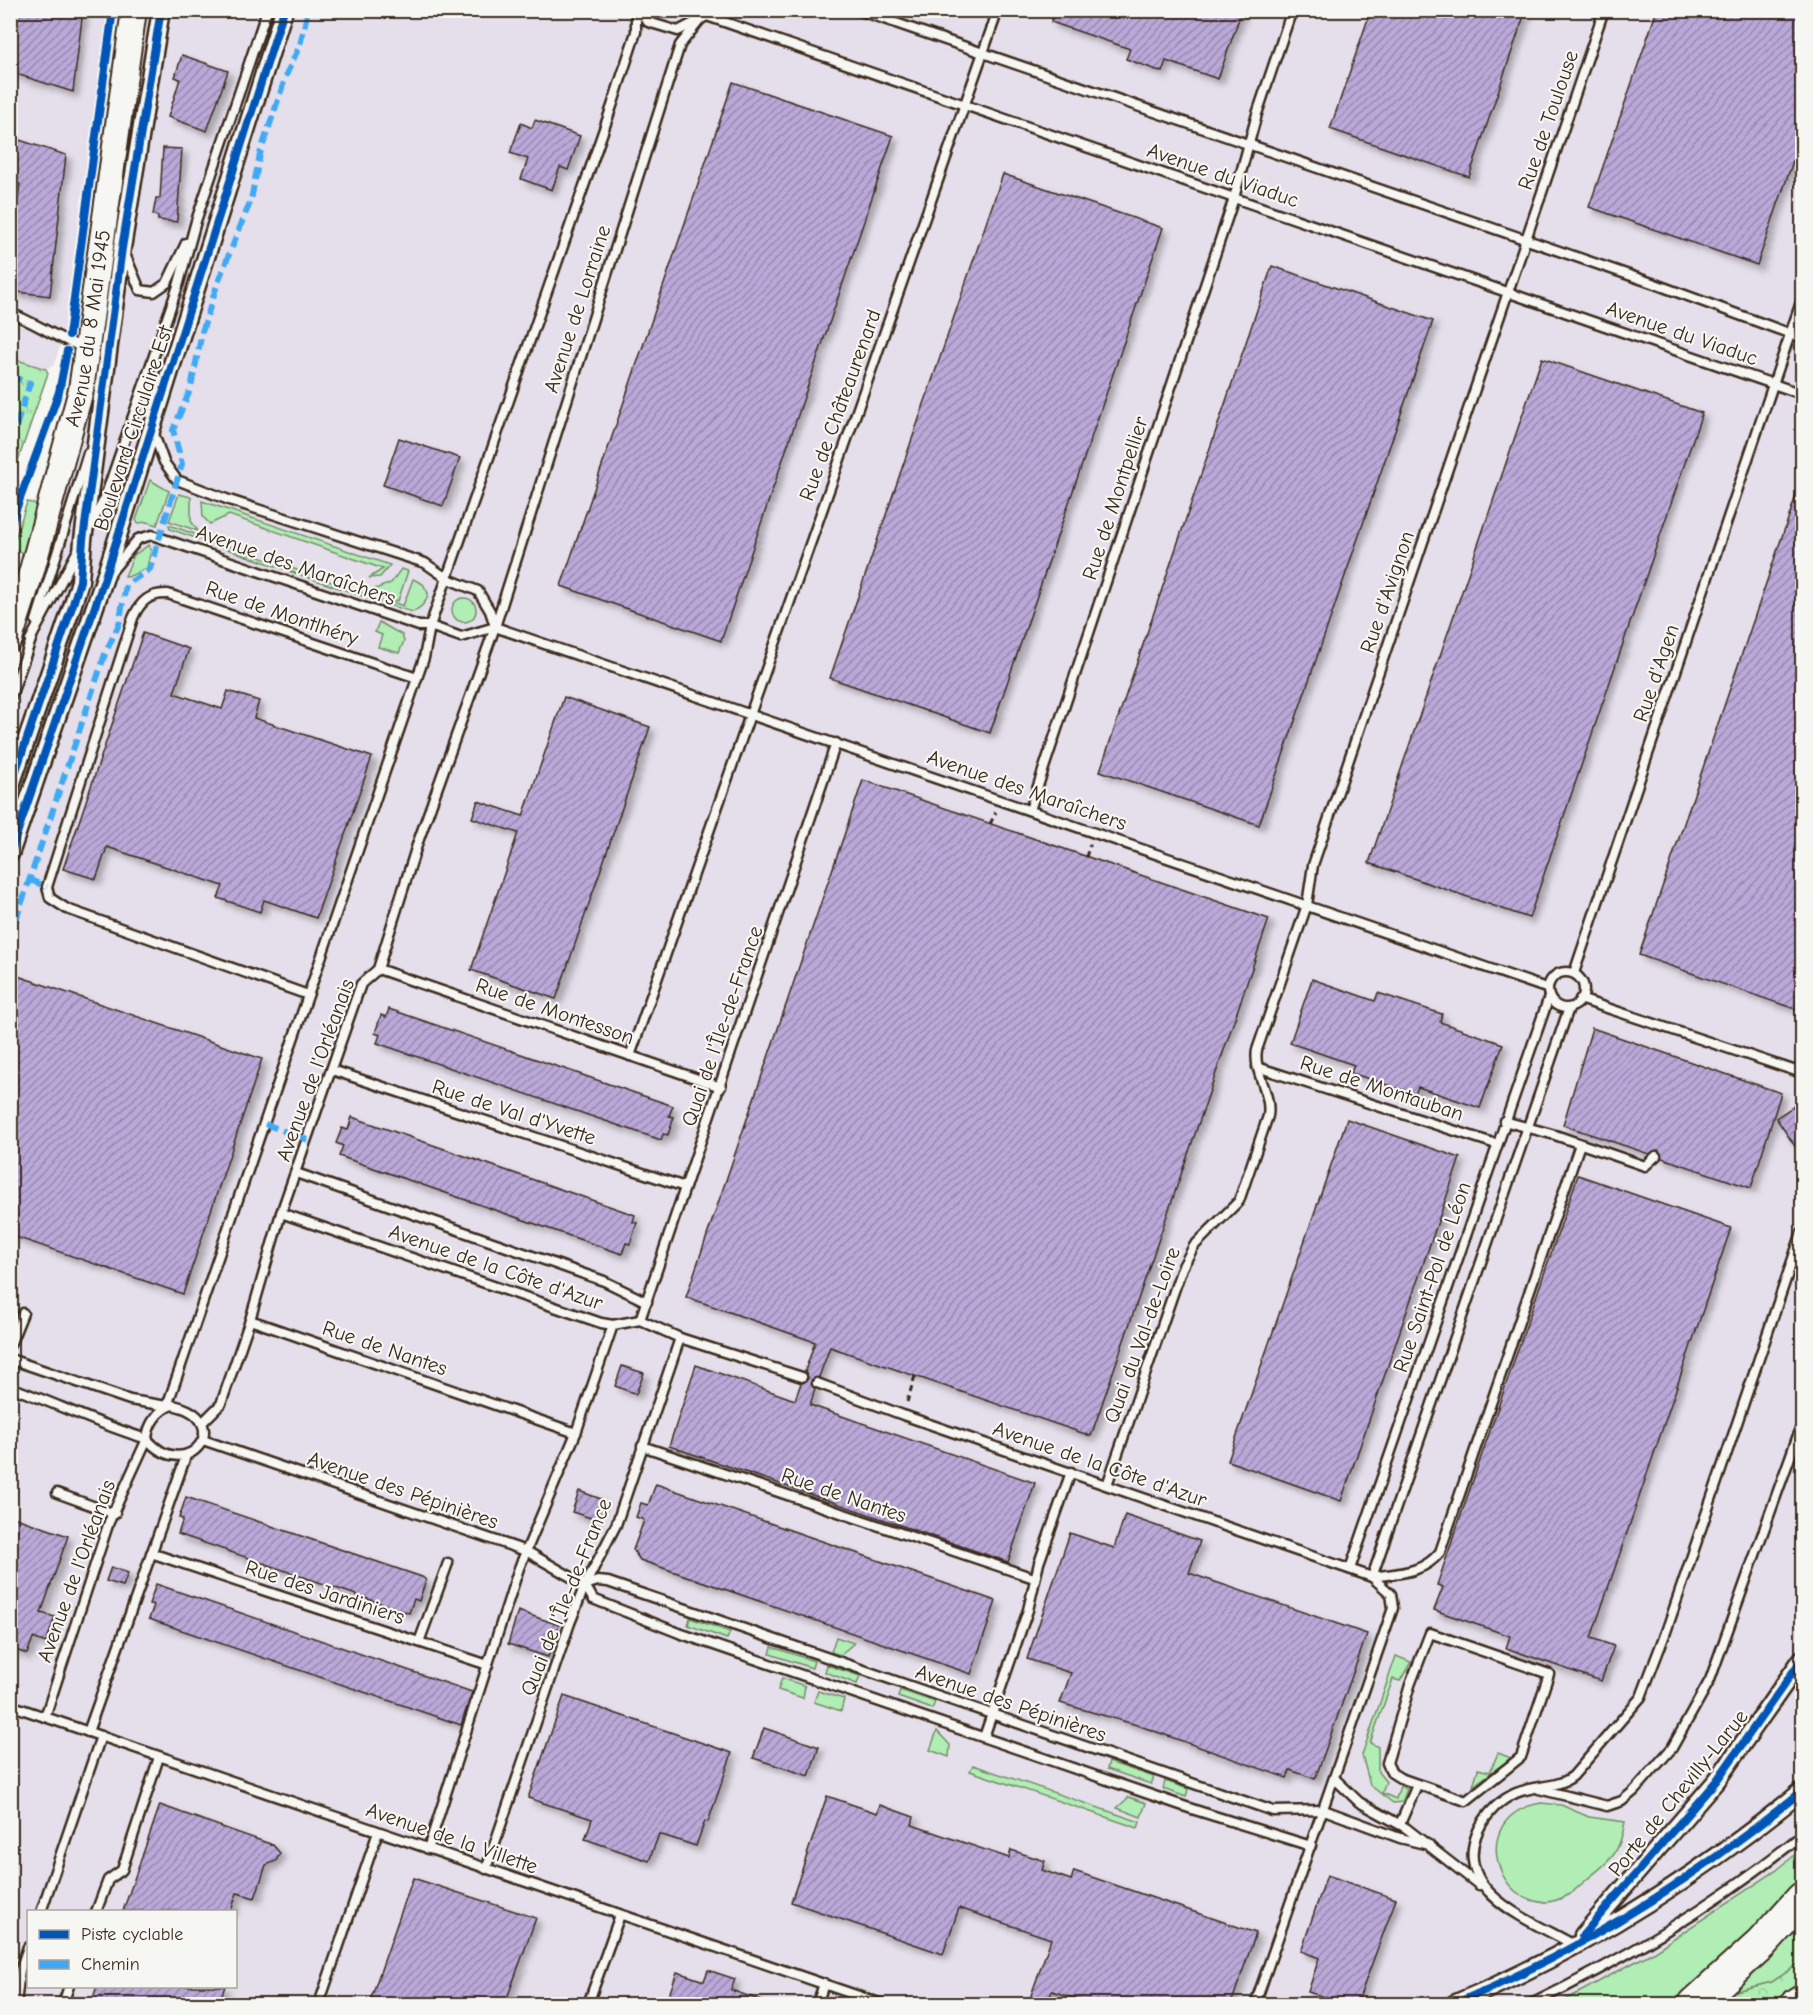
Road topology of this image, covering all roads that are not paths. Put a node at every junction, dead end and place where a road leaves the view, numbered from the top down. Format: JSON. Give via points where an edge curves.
{"nodes":[{"id":1,"x":135,"y":10,"type":"edge"},
{"id":2,"x":161,"y":10,"type":"edge"},
{"id":3,"x":267,"y":10,"type":"edge"},
{"id":4,"x":284,"y":10,"type":"edge"},
{"id":5,"x":637,"y":10,"type":"edge"},
{"id":6,"x":858,"y":10,"type":"edge"},
{"id":7,"x":998,"y":10,"type":"edge"},
{"id":8,"x":1293,"y":10,"type":"edge"},
{"id":9,"x":1604,"y":10,"type":"edge"},
{"id":10,"x":707,"y":13,"type":"edge"},
{"id":11,"x":983,"y":53,"type":"junction"},
{"id":12,"x":964,"y":106,"type":"junction"},
{"id":13,"x":1248,"y":144,"type":"junction"},
{"id":14,"x":1234,"y":198,"type":"junction"},
{"id":15,"x":196,"y":221,"type":"junction"},
{"id":16,"x":1526,"y":240,"type":"junction"},
{"id":17,"x":122,"y":248,"type":"junction"},
{"id":18,"x":1508,"y":292,"type":"junction"},
{"id":19,"x":1803,"y":299,"type":"edge"},
{"id":20,"x":10,"y":313,"type":"edge"},
{"id":21,"x":1791,"y":334,"type":"junction"},
{"id":22,"x":1803,"y":338,"type":"edge"},
{"id":23,"x":87,"y":349,"type":"junction"},
{"id":24,"x":1773,"y":384,"type":"junction"},
{"id":25,"x":1803,"y":393,"type":"edge"},
{"id":26,"x":99,"y":418,"type":"junction"},
{"id":27,"x":152,"y":429,"type":"junction"},
{"id":28,"x":83,"y":540,"type":"junction"},
{"id":29,"x":448,"y":579,"type":"junction"},
{"id":30,"x":104,"y":580,"type":"junction"},
{"id":31,"x":430,"y":626,"type":"junction"},
{"id":32,"x":495,"y":627,"type":"junction"},
{"id":33,"x":20,"y":639,"type":"edge"},
{"id":34,"x":417,"y":678,"type":"junction"},
{"id":35,"x":10,"y":699,"type":"edge"},
{"id":36,"x":749,"y":715,"type":"junction"},
{"id":37,"x":836,"y":743,"type":"junction"},
{"id":38,"x":10,"y":788,"type":"edge"},
{"id":39,"x":1030,"y":810,"type":"junction"},
{"id":40,"x":10,"y":854,"type":"edge"},
{"id":41,"x":1307,"y":905,"type":"junction"},
{"id":42,"x":378,"y":969,"type":"junction"},
{"id":43,"x":1574,"y":973,"type":"junction"},
{"id":44,"x":1546,"y":988,"type":"junction"},
{"id":45,"x":308,"y":995,"type":"junction"},
{"id":46,"x":1549,"y":997,"type":"junction"},
{"id":47,"x":1580,"y":999,"type":"junction"},
{"id":48,"x":1569,"y":1008,"type":"junction"},
{"id":49,"x":630,"y":1056,"type":"junction"},
{"id":50,"x":1257,"y":1067,"type":"junction"},
{"id":51,"x":332,"y":1070,"type":"junction"},
{"id":52,"x":1803,"y":1073,"type":"edge"},
{"id":53,"x":721,"y":1087,"type":"junction"},
{"id":54,"x":1504,"y":1121,"type":"junction"},
{"id":55,"x":1528,"y":1128,"type":"junction"},
{"id":56,"x":1496,"y":1144,"type":"junction"},
{"id":57,"x":1580,"y":1144,"type":"junction"},
{"id":58,"x":1656,"y":1156,"type":"dead end"},
{"id":59,"x":296,"y":1173,"type":"junction"},
{"id":60,"x":685,"y":1187,"type":"junction"},
{"id":61,"x":282,"y":1213,"type":"junction"},
{"id":62,"x":1803,"y":1233,"type":"edge"},
{"id":63,"x":647,"y":1302,"type":"junction"},
{"id":64,"x":23,"y":1313,"type":"dead end"},
{"id":65,"x":250,"y":1320,"type":"junction"},
{"id":66,"x":640,"y":1320,"type":"junction"},
{"id":67,"x":613,"y":1325,"type":"junction"},
{"id":68,"x":680,"y":1338,"type":"junction"},
{"id":69,"x":10,"y":1345,"type":"edge"},
{"id":70,"x":10,"y":1359,"type":"edge"},
{"id":71,"x":802,"y":1377,"type":"dead end"},
{"id":72,"x":817,"y":1383,"type":"dead end"},
{"id":73,"x":10,"y":1388,"type":"edge"},
{"id":74,"x":168,"y":1406,"type":"junction"},
{"id":75,"x":202,"y":1423,"type":"junction"},
{"id":76,"x":1803,"y":1424,"type":"edge"},
{"id":77,"x":576,"y":1433,"type":"junction"},
{"id":78,"x":147,"y":1438,"type":"junction"},
{"id":79,"x":203,"y":1440,"type":"junction"},
{"id":80,"x":642,"y":1446,"type":"junction"},
{"id":81,"x":186,"y":1456,"type":"junction"},
{"id":82,"x":1071,"y":1472,"type":"junction"},
{"id":83,"x":1107,"y":1485,"type":"junction"},
{"id":84,"x":57,"y":1493,"type":"dead end"},
{"id":85,"x":115,"y":1514,"type":"junction"},
{"id":86,"x":526,"y":1551,"type":"junction"},
{"id":87,"x":151,"y":1553,"type":"junction"},
{"id":88,"x":448,"y":1563,"type":"dead end"},
{"id":89,"x":1350,"y":1569,"type":"junction"},
{"id":90,"x":1372,"y":1577,"type":"junction"},
{"id":91,"x":1034,"y":1578,"type":"junction"},
{"id":92,"x":585,"y":1585,"type":"junction"},
{"id":93,"x":419,"y":1642,"type":"junction"},
{"id":94,"x":1803,"y":1659,"type":"edge"},
{"id":95,"x":488,"y":1665,"type":"junction"},
{"id":96,"x":10,"y":1705,"type":"edge"},
{"id":97,"x":992,"y":1716,"type":"junction"},
{"id":98,"x":45,"y":1717,"type":"junction"},
{"id":99,"x":88,"y":1732,"type":"junction"},
{"id":100,"x":101,"y":1736,"type":"junction"},
{"id":101,"x":984,"y":1737,"type":"junction"},
{"id":102,"x":159,"y":1757,"type":"junction"},
{"id":103,"x":1335,"y":1779,"type":"junction"},
{"id":104,"x":1417,"y":1785,"type":"junction"},
{"id":105,"x":1533,"y":1787,"type":"junction"},
{"id":106,"x":1803,"y":1791,"type":"edge"},
{"id":107,"x":1324,"y":1810,"type":"junction"},
{"id":108,"x":1400,"y":1824,"type":"junction"},
{"id":109,"x":378,"y":1832,"type":"junction"},
{"id":110,"x":1803,"y":1835,"type":"edge"},
{"id":111,"x":1429,"y":1845,"type":"junction"},
{"id":112,"x":1311,"y":1846,"type":"junction"},
{"id":113,"x":428,"y":1849,"type":"junction"},
{"id":114,"x":486,"y":1869,"type":"junction"},
{"id":115,"x":1488,"y":1893,"type":"junction"},
{"id":116,"x":1803,"y":1899,"type":"edge"},
{"id":117,"x":41,"y":1910,"type":"edge"},
{"id":118,"x":96,"y":1910,"type":"edge"},
{"id":119,"x":620,"y":1915,"type":"junction"},
{"id":120,"x":1574,"y":1946,"type":"junction"},
{"id":121,"x":27,"y":1950,"type":"edge"},
{"id":122,"x":824,"y":1984,"type":"junction"},
{"id":123,"x":68,"y":1988,"type":"edge"},
{"id":124,"x":1803,"y":2001,"type":"edge"},
{"id":125,"x":16,"y":2004,"type":"edge"},
{"id":126,"x":63,"y":2004,"type":"edge"},
{"id":127,"x":319,"y":2004,"type":"edge"},
{"id":128,"x":588,"y":2004,"type":"edge"},
{"id":129,"x":817,"y":2004,"type":"edge"},
{"id":130,"x":882,"y":2004,"type":"edge"},
{"id":131,"x":1255,"y":2004,"type":"edge"},
{"id":132,"x":1454,"y":2004,"type":"edge"},
{"id":133,"x":1531,"y":2004,"type":"edge"},
{"id":134,"x":1695,"y":2004,"type":"edge"},
{"id":135,"x":1797,"y":2004,"type":"edge"}],
"edges":[{"from":1,"to":23,"type":"main road","name":"Avenue du 8 Mai 1945"},
{"from":2,"to":17,"type":"street"},
{"from":3,"to":15,"type":"lane"},
{"from":4,"to":27,"type":"street","name":"Boulevard Circulaire Est"},
{"from":5,"to":10,"type":"lane","via":[[648,22],[678,31]]},
{"from":5,"to":29,"type":"lane","name":"Avenue de Lorraine","via":[[636,32],[612,106]]},
{"from":6,"to":11,"type":"lane","name":"Avenue du Viaduc"},
{"from":7,"to":11,"type":"lane","name":"Rue de Châteaurenard"},
{"from":8,"to":13,"type":"lane","name":"Rue de Montpellier"},
{"from":9,"to":16,"type":"lane","name":"Rue de Toulouse"},
{"from":10,"to":12,"type":"lane","name":"Avenue du Viaduc"},
{"from":10,"to":32,"type":"lane","name":"Avenue de Lorraine","via":[[680,45]]},
{"from":11,"to":12,"type":"lane","name":"Rue de Châteaurenard"},
{"from":11,"to":13,"type":"lane","name":"Avenue du Viaduc"},
{"from":12,"to":14,"type":"lane","name":"Avenue du Viaduc"},
{"from":12,"to":36,"type":"lane","name":"Rue de Châteaurenard"},
{"from":13,"to":14,"type":"lane","name":"Rue de Montpellier"},
{"from":13,"to":16,"type":"lane","name":"Avenue du Viaduc"},
{"from":14,"to":18,"type":"lane","name":"Avenue du Viaduc"},
{"from":14,"to":39,"type":"lane","name":"Rue de Montpellier"},
{"from":15,"to":17,"type":"lane","via":[[167,283],[154,292],[140,290]]},
{"from":15,"to":28,"type":"lane","via":[[179,283],[104,500]]},
{"from":16,"to":18,"type":"lane","name":"Rue de Toulouse"},
{"from":16,"to":21,"type":"lane","name":"Avenue du Viaduc"},
{"from":17,"to":26,"type":"street"},
{"from":18,"to":24,"type":"lane","name":"Avenue du Viaduc"},
{"from":18,"to":41,"type":"lane","name":"Rue d'Avignon","via":[[1313,866]]},
{"from":19,"to":21,"type":"lane","name":"Rue d'Agen"},
{"from":20,"to":23,"type":"lane"},
{"from":21,"to":22,"type":"lane","name":"Avenue du Viaduc"},
{"from":21,"to":24,"type":"lane","name":"Rue d'Agen"},
{"from":23,"to":33,"type":"main road","name":"Avenue du 8 Mai 1945","via":[[81,390],[32,570]]},
{"from":24,"to":25,"type":"lane","name":"Avenue du Viaduc"},
{"from":24,"to":43,"type":"lane","name":"Rue d'Agen"},
{"from":26,"to":28,"type":"street"},
{"from":26,"to":33,"type":"lane"},
{"from":27,"to":29,"type":"lane","name":"Avenue des Maraîchers","via":[[164,462],[177,480],[401,554],[425,563]]},
{"from":27,"to":30,"type":"street","name":"Boulevard Circulaire Est"},
{"from":28,"to":33,"type":"lane"},
{"from":28,"to":38,"type":"street","via":[[74,604]]},
{"from":29,"to":31,"type":"lane","name":"Avenue de Lorraine"},
{"from":29,"to":32,"type":"lane","name":"Avenue des Maraîchers","via":[[478,591]]},
{"from":30,"to":31,"type":"lane","name":"Avenue des Maraîchers","via":[[138,539],[152,535]]},
{"from":30,"to":40,"type":"street","name":"Boulevard Circulaire Est"},
{"from":31,"to":32,"type":"lane","name":"Avenue des Maraîchers","via":[[461,637]]},
{"from":31,"to":34,"type":"lane","name":"Avenue de Lorraine"},
{"from":32,"to":36,"type":"lane","name":"Avenue des Maraîchers"},
{"from":32,"to":42,"type":"lane","name":"Avenue de l'Orléanais"},
{"from":33,"to":35,"type":"lane"},
{"from":34,"to":45,"type":"lane","name":"Avenue de Lorraine"},
{"from":34,"to":45,"type":"lane","name":"Rue de Montlhéry","via":[[168,594],[149,597],[138,607],[47,887],[50,898],[67,909]]},
{"from":36,"to":37,"type":"lane","name":"Avenue des Maraîchers"},
{"from":36,"to":49,"type":"lane","name":"Rue de Châteaurenard"},
{"from":37,"to":39,"type":"lane","name":"Avenue des Maraîchers"},
{"from":37,"to":53,"type":"lane","name":"Quai de l'Île-de-France"},
{"from":39,"to":41,"type":"lane","name":"Avenue des Maraîchers"},
{"from":41,"to":44,"type":"lane","name":"Avenue des Maraîchers"},
{"from":41,"to":50,"type":"lane","name":"Quai du Val-de-Loire","via":[[1257,1050]]},
{"from":42,"to":49,"type":"lane","name":"Rue de Montesson"},
{"from":42,"to":51,"type":"lane","name":"Avenue de l'Orléanais","via":[[361,984]]},
{"from":43,"to":44,"type":"lane","via":[[1562,972]]},
{"from":43,"to":47,"type":"lane","via":[[1583,984]]},
{"from":44,"to":46,"type":"lane"},
{"from":45,"to":74,"type":"lane","name":"Avenue de Lorraine"},
{"from":46,"to":48,"type":"lane","via":[[1556,1005]]},
{"from":46,"to":54,"type":"lane","name":"Rue Saint-Pol de Léon"},
{"from":47,"to":48,"type":"lane"},
{"from":47,"to":52,"type":"lane"},
{"from":48,"to":55,"type":"lane","name":"Rue Saint-Pol de Léon"},
{"from":49,"to":53,"type":"lane","name":"Rue de Montesson"},
{"from":50,"to":56,"type":"lane","name":"Rue de Montauban"},
{"from":50,"to":83,"type":"lane","name":"Quai du Val-de-Loire","via":[[1269,1113],[1239,1201],[1194,1246],[1182,1268]]},
{"from":51,"to":59,"type":"lane","name":"Avenue de l'Orléanais"},
{"from":51,"to":60,"type":"lane","name":"Rue de Val d'Yvette"},
{"from":53,"to":60,"type":"lane","name":"Quai de l'Île-de-France"},
{"from":54,"to":55,"type":"lane"},
{"from":54,"to":56,"type":"lane","name":"Rue Saint-Pol de Léon"},
{"from":55,"to":57,"type":"lane"},
{"from":55,"to":90,"type":"lane","name":"Rue Saint-Pol de Léon"},
{"from":56,"to":89,"type":"lane","name":"Rue Saint-Pol de Léon"},
{"from":57,"to":58,"type":"lane","via":[[1645,1166]]},
{"from":57,"to":90,"type":"lane","via":[[1440,1552],[1419,1570]]},
{"from":59,"to":61,"type":"lane","name":"Avenue de l'Orléanais"},
{"from":59,"to":63,"type":"lane","name":"Avenue de la Côte d'Azur","via":[[604,1281]]},
{"from":60,"to":63,"type":"lane","name":"Quai de l'Île-de-France"},
{"from":61,"to":65,"type":"lane","name":"Avenue de l'Orléanais"},
{"from":61,"to":67,"type":"lane","name":"Avenue de la Côte d'Azur"},
{"from":62,"to":105,"type":"lane","via":[[1641,1697],[1567,1780]]},
{"from":63,"to":66,"type":"lane","name":"Quai de l'Île-de-France"},
{"from":64,"to":69,"type":"lane"},
{"from":65,"to":75,"type":"lane","name":"Avenue de l'Orléanais","via":[[221,1404]]},
{"from":65,"to":77,"type":"lane","name":"Rue de Nantes"},
{"from":66,"to":67,"type":"lane","name":"Avenue de la Côte d'Azur"},
{"from":66,"to":68,"type":"lane"},
{"from":67,"to":77,"type":"lane"},
{"from":68,"to":71,"type":"lane"},
{"from":68,"to":80,"type":"lane","name":"Quai de l'Île-de-France"},
{"from":70,"to":74,"type":"lane","via":[[130,1400]]},
{"from":72,"to":82,"type":"lane","name":"Avenue de la Côte d'Azur"},
{"from":73,"to":78,"type":"lane","via":[[90,1421]]},
{"from":74,"to":75,"type":"lane","via":[[187,1408]]},
{"from":74,"to":78,"type":"lane","via":[[153,1419]]},
{"from":75,"to":79,"type":"lane"},
{"from":76,"to":105,"type":"lane","via":[[1710,1680],[1672,1748],[1634,1791],[1607,1806]]},
{"from":77,"to":86,"type":"lane"},
{"from":78,"to":81,"type":"lane","via":[[170,1455]]},
{"from":78,"to":85,"type":"lane","name":"Avenue de l'Orléanais"},
{"from":79,"to":81,"type":"lane","via":[[200,1447]]},
{"from":79,"to":86,"type":"lane","name":"Avenue des Pépinières"},
{"from":80,"to":91,"type":"lane","name":"Rue de Nantes"},
{"from":80,"to":92,"type":"lane","name":"Quai de l'Île-de-France","via":[[616,1525]]},
{"from":81,"to":87,"type":"lane"},
{"from":82,"to":83,"type":"lane","name":"Avenue de la Côte d'Azur"},
{"from":82,"to":91,"type":"lane"},
{"from":83,"to":89,"type":"lane","name":"Avenue de la Côte d'Azur"},
{"from":84,"to":85,"type":"lane"},
{"from":85,"to":98,"type":"lane","name":"Avenue de l'Orléanais","via":[[109,1522]]},
{"from":86,"to":92,"type":"lane","name":"Avenue des Pépinières"},
{"from":86,"to":95,"type":"lane"},
{"from":87,"to":93,"type":"lane","name":"Rue des Jardiniers"},
{"from":87,"to":99,"type":"lane"},
{"from":88,"to":93,"type":"lane"},
{"from":89,"to":90,"type":"lane","name":"Avenue de la Côte d'Azur"},
{"from":90,"to":103,"type":"lane","via":[[1391,1594],[1393,1608]]},
{"from":91,"to":97,"type":"lane","via":[[1028,1610]]},
{"from":92,"to":97,"type":"lane","name":"Avenue des Pépinières","via":[[608,1582]]},
{"from":92,"to":101,"type":"lane","name":"Avenue des Pépinières","via":[[593,1599],[679,1633]]},
{"from":92,"to":114,"type":"lane","name":"Quai de l'Île-de-France"},
{"from":93,"to":95,"type":"lane","name":"Rue des Jardiniers"},
{"from":94,"to":120,"type":"street","name":"Porte de Chevilly-Larue","via":[[1717,1780]]},
{"from":95,"to":113,"type":"lane"},
{"from":96,"to":98,"type":"lane","name":"Avenue de la Villette"},
{"from":97,"to":101,"type":"lane"},
{"from":97,"to":107,"type":"lane","name":"Avenue des Pépinières","via":[[1273,1811]]},
{"from":98,"to":99,"type":"lane","name":"Avenue de la Villette"},
{"from":99,"to":100,"type":"lane","name":"Avenue de la Villette"},
{"from":100,"to":102,"type":"lane","name":"Avenue de la Villette"},
{"from":100,"to":117,"type":"lane"},
{"from":101,"to":112,"type":"lane","name":"Avenue des Pépinières"},
{"from":102,"to":109,"type":"lane","name":"Avenue de la Villette"},
{"from":102,"to":118,"type":"lane","via":[[122,1870],[108,1880]]},
{"from":103,"to":107,"type":"lane"},
{"from":103,"to":108,"type":"lane","via":[[1359,1802]]},
{"from":104,"to":104,"type":"lane","via":[[1466,1801],[1518,1761],[1550,1674],[1430,1634],[1387,1763],[1392,1773]]},
{"from":104,"to":108,"type":"lane"},
{"from":105,"to":115,"type":"lane","via":[[1504,1799],[1478,1830],[1474,1869]]},
{"from":106,"to":120,"type":"street","via":[[1661,1895]]},
{"from":107,"to":111,"type":"lane","name":"Avenue des Pépinières"},
{"from":107,"to":112,"type":"lane"},
{"from":108,"to":111,"type":"lane"},
{"from":109,"to":113,"type":"lane","name":"Avenue de la Villette"},
{"from":109,"to":127,"type":"lane"},
{"from":110,"to":133,"type":"lane","via":[[1714,1900],[1603,1970]]},
{"from":111,"to":115,"type":"lane"},
{"from":112,"to":131,"type":"lane"},
{"from":113,"to":114,"type":"lane","name":"Avenue de la Villette"},
{"from":114,"to":119,"type":"lane","name":"Avenue de la Villette"},
{"from":115,"to":120,"type":"lane"},
{"from":116,"to":134,"type":"highway"},
{"from":119,"to":122,"type":"lane","name":"Avenue de la Villette"},
{"from":119,"to":128,"type":"lane"},
{"from":120,"to":132,"type":"street"},
{"from":121,"to":125,"type":"lane"},
{"from":122,"to":129,"type":"lane"},
{"from":122,"to":130,"type":"lane","name":"Avenue de la Villette"},
{"from":123,"to":126,"type":"lane"},
{"from":124,"to":135,"type":"highway"}]}
